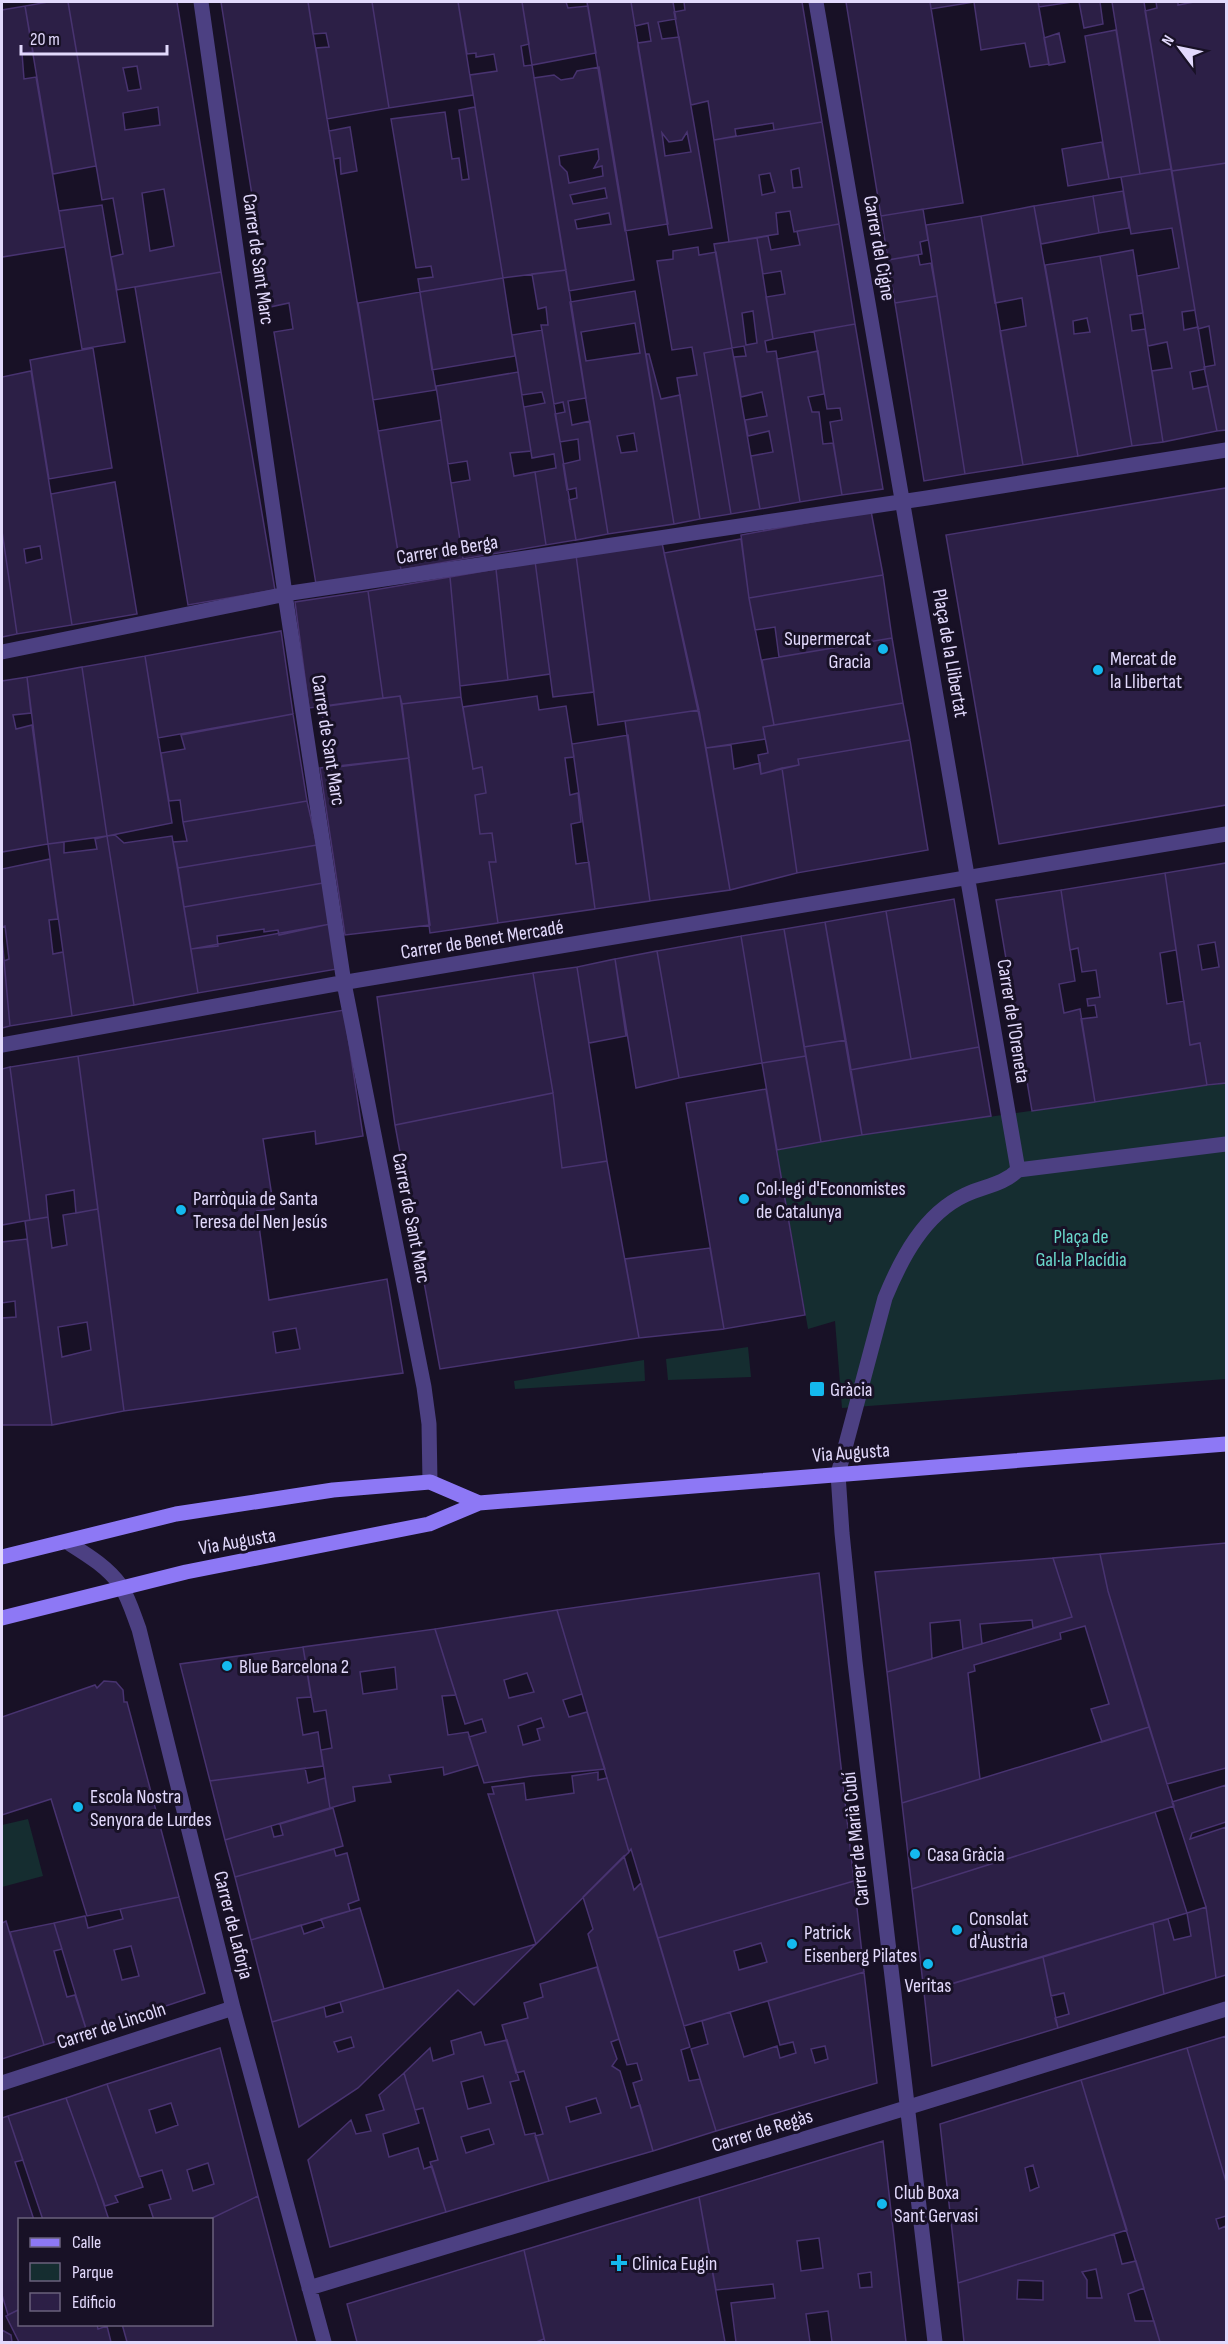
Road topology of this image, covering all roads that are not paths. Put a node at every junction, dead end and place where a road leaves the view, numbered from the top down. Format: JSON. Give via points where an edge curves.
{"nodes":[{"id":1,"x":201,"y":2,"type":"edge"},
{"id":2,"x":816,"y":2,"type":"edge"},
{"id":3,"x":1227,"y":450,"type":"edge"},
{"id":4,"x":902,"y":501,"type":"junction"},
{"id":5,"x":285,"y":594,"type":"junction"},
{"id":6,"x":2,"y":652,"type":"edge"},
{"id":7,"x":1227,"y":834,"type":"edge"},
{"id":8,"x":969,"y":879,"type":"junction"},
{"id":9,"x":344,"y":983,"type":"junction"},
{"id":10,"x":2,"y":1046,"type":"edge"},
{"id":11,"x":1227,"y":1144,"type":"edge"},
{"id":12,"x":1018,"y":1170,"type":"junction"},
{"id":13,"x":1227,"y":1444,"type":"edge"},
{"id":14,"x":838,"y":1474,"type":"junction"},
{"id":15,"x":430,"y":1482,"type":"junction"},
{"id":16,"x":479,"y":1503,"type":"junction"},
{"id":17,"x":67,"y":1542,"type":"junction"},
{"id":18,"x":2,"y":1557,"type":"edge"},
{"id":19,"x":122,"y":1588,"type":"junction"},
{"id":20,"x":2,"y":1618,"type":"edge"},
{"id":21,"x":233,"y":2008,"type":"junction"},
{"id":22,"x":1227,"y":2009,"type":"edge"},
{"id":23,"x":2,"y":2083,"type":"edge"},
{"id":24,"x":906,"y":2108,"type":"junction"},
{"id":25,"x":309,"y":2288,"type":"junction"},
{"id":26,"x":324,"y":2343,"type":"edge"},
{"id":27,"x":935,"y":2343,"type":"edge"}],
"edges":[{"from":1,"to":5,"type":"street","name":"Carrer de Sant Marc"},
{"from":2,"to":4,"type":"street","name":"Carrer del Cigne"},
{"from":3,"to":4,"type":"street"},
{"from":4,"to":5,"type":"street","name":"Carrer de Berga"},
{"from":4,"to":8,"type":"street","name":"Plaça de la Llibertat"},
{"from":5,"to":6,"type":"street","name":"Carrer de Berga"},
{"from":5,"to":9,"type":"street","name":"Carrer de Sant Marc"},
{"from":7,"to":8,"type":"street"},
{"from":8,"to":9,"type":"street","name":"Carrer de Benet Mercadé"},
{"from":8,"to":12,"type":"street","name":"Carrer de l'Oreneta"},
{"from":9,"to":10,"type":"street","name":"Carrer de Benet Mercadé"},
{"from":9,"to":15,"type":"street","name":"Carrer de Sant Marc","via":[[424,1387]]},
{"from":11,"to":12,"type":"street"},
{"from":12,"to":14,"type":"street","via":[[1003,1183],[979,1189],[946,1207],[930,1221],[896,1271],[885,1298]]},
{"from":13,"to":14,"type":"main road","name":"Via Augusta"},
{"from":14,"to":16,"type":"main road","name":"Via Augusta"},
{"from":14,"to":24,"type":"street","name":"Carrer de Marià Cubí"},
{"from":15,"to":16,"type":"main road","name":"Via Augusta"},
{"from":15,"to":17,"type":"main road","name":"Via Augusta","via":[[333,1490],[176,1514]]},
{"from":16,"to":19,"type":"main road","name":"Via Augusta","via":[[429,1524]]},
{"from":17,"to":18,"type":"main road","name":"Via Augusta"},
{"from":17,"to":19,"type":"street","name":"Carrer de Laforja","via":[[93,1559]]},
{"from":19,"to":20,"type":"main road","name":"Via Augusta"},
{"from":19,"to":21,"type":"street","name":"Carrer de Laforja","via":[[139,1629]]},
{"from":21,"to":23,"type":"street","name":"Carrer de Lincoln"},
{"from":21,"to":25,"type":"street","name":"Carrer de Laforja"},
{"from":22,"to":24,"type":"street","name":"Carrer de Regàs"},
{"from":24,"to":25,"type":"street","name":"Carrer de Regàs"},
{"from":24,"to":27,"type":"street","name":"Carrer de Marià Cubí"},
{"from":25,"to":26,"type":"street","name":"Carrer de Laforja"}]}
